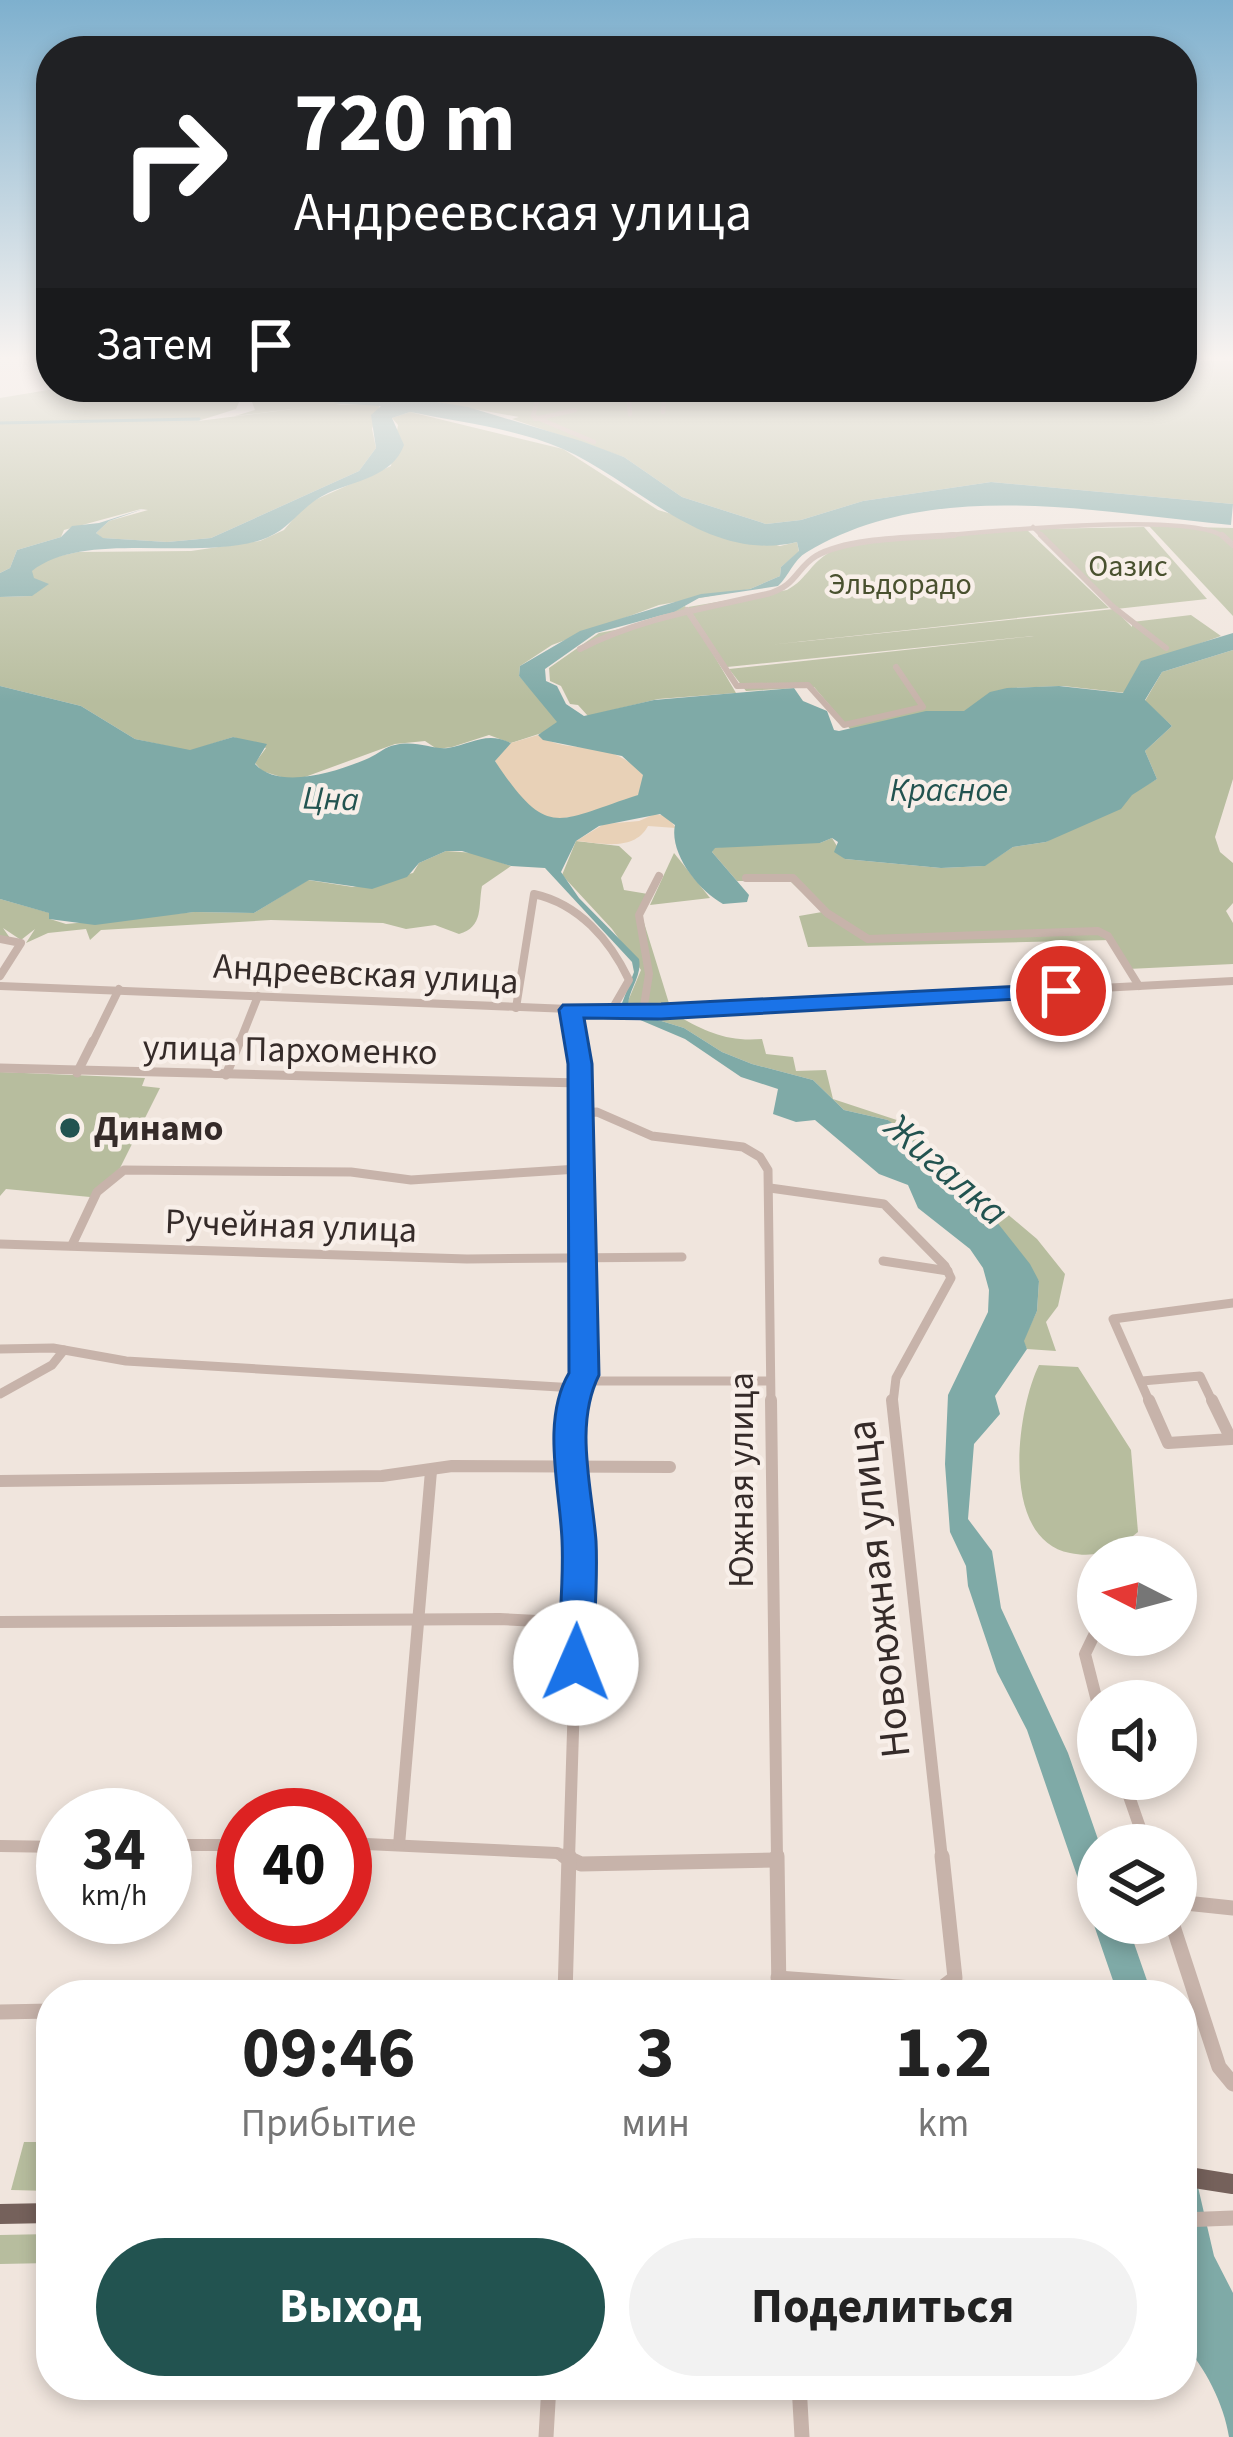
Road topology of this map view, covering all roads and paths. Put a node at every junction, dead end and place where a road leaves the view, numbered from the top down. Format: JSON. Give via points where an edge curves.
{"nodes":[{"id":1,"x":1033,"y":527,"type":"junction"},
{"id":2,"x":1233,"y":544,"type":"edge"},
{"id":3,"x":687,"y":610,"type":"junction"},
{"id":4,"x":1166,"y":648,"type":"dead end"},
{"id":5,"x":580,"y":649,"type":"dead end"},
{"id":6,"x":896,"y":667,"type":"dead end"},
{"id":7,"x":658,"y":875,"type":"dead end"},
{"id":8,"x":746,"y":878,"type":"dead end"},
{"id":9,"x":0,"y":939,"type":"edge"},
{"id":10,"x":0,"y":976,"type":"edge"},
{"id":11,"x":1233,"y":981,"type":"edge"},
{"id":12,"x":0,"y":986,"type":"edge"},
{"id":13,"x":1139,"y":986,"type":"junction"},
{"id":14,"x":118,"y":989,"type":"junction"},
{"id":15,"x":258,"y":996,"type":"junction"},
{"id":16,"x":516,"y":1008,"type":"junction"},
{"id":17,"x":571,"y":1010,"type":"junction"},
{"id":18,"x":614,"y":1011,"type":"junction"},
{"id":19,"x":638,"y":1012,"type":"junction"},
{"id":20,"x":0,"y":1068,"type":"edge"},
{"id":21,"x":77,"y":1073,"type":"junction"},
{"id":22,"x":226,"y":1076,"type":"junction"},
{"id":23,"x":580,"y":1083,"type":"junction"},
{"id":24,"x":580,"y":1114,"type":"junction"},
{"id":25,"x":578,"y":1168,"type":"junction"},
{"id":26,"x":770,"y":1188,"type":"junction"},
{"id":27,"x":0,"y":1244,"type":"edge"},
{"id":28,"x":73,"y":1245,"type":"junction"},
{"id":29,"x":580,"y":1257,"type":"junction"},
{"id":30,"x":682,"y":1257,"type":"dead end"},
{"id":31,"x":883,"y":1261,"type":"dead end"},
{"id":32,"x":948,"y":1270,"type":"junction"},
{"id":33,"x":1233,"y":1303,"type":"edge"},
{"id":34,"x":0,"y":1348,"type":"edge"},
{"id":35,"x":64,"y":1350,"type":"junction"},
{"id":36,"x":770,"y":1381,"type":"junction"},
{"id":37,"x":1142,"y":1381,"type":"junction"},
{"id":38,"x":579,"y":1384,"type":"junction"},
{"id":39,"x":0,"y":1394,"type":"edge"},
{"id":40,"x":1232,"y":1439,"type":"edge"},
{"id":41,"x":570,"y":1466,"type":"junction"},
{"id":42,"x":670,"y":1466,"type":"dead end"},
{"id":43,"x":431,"y":1472,"type":"junction"},
{"id":44,"x":0,"y":1481,"type":"edge"},
{"id":45,"x":0,"y":1622,"type":"edge"},
{"id":46,"x":421,"y":1623,"type":"junction"},
{"id":47,"x":577,"y":1623,"type":"junction"},
{"id":48,"x":372,"y":1844,"type":"edge"},
{"id":49,"x":399,"y":1845,"type":"junction"},
{"id":50,"x":0,"y":1846,"type":"edge"},
{"id":51,"x":36,"y":1847,"type":"edge"},
{"id":52,"x":571,"y":1860,"type":"junction"},
{"id":53,"x":776,"y":1860,"type":"junction"},
{"id":54,"x":1197,"y":1904,"type":"edge"},
{"id":55,"x":1233,"y":1908,"type":"edge"},
{"id":56,"x":1179,"y":1944,"type":"edge"},
{"id":57,"x":778,"y":1978,"type":"joint"},
{"id":58,"x":566,"y":1980,"type":"edge"},
{"id":59,"x":805,"y":1980,"type":"edge"},
{"id":60,"x":953,"y":1980,"type":"edge"},
{"id":61,"x":1191,"y":1980,"type":"edge"},
{"id":62,"x":1197,"y":2000,"type":"edge"},
{"id":63,"x":36,"y":2011,"type":"edge"},
{"id":64,"x":0,"y":2012,"type":"edge"},
{"id":65,"x":1233,"y":2084,"type":"edge"},
{"id":66,"x":1197,"y":2178,"type":"edge"},
{"id":67,"x":1233,"y":2184,"type":"edge"},
{"id":68,"x":36,"y":2213,"type":"edge"},
{"id":69,"x":0,"y":2214,"type":"edge"},
{"id":70,"x":1233,"y":2218,"type":"edge"},
{"id":71,"x":1197,"y":2219,"type":"edge"},
{"id":72,"x":547,"y":2400,"type":"edge"},
{"id":73,"x":800,"y":2400,"type":"edge"},
{"id":74,"x":546,"y":2437,"type":"edge"},
{"id":75,"x":802,"y":2437,"type":"edge"}],
"edges":[{"from":1,"to":2,"type":"street","via":[[1206,527]]},
{"from":1,"to":3,"type":"street","via":[[844,546],[815,556],[789,586]]},
{"from":1,"to":4,"type":"street"},
{"from":3,"to":5,"type":"street"},
{"from":3,"to":6,"type":"street","via":[[737,686],[808,685],[842,725],[923,707]]},
{"from":7,"to":19,"type":"street","via":[[639,915],[649,974]]},
{"from":8,"to":13,"type":"street","via":[[793,878],[856,934],[882,941],[1098,931]]},
{"from":9,"to":10,"type":"street","via":[[21,944]]},
{"from":11,"to":13,"type":"street","name":"Андреевская улица"},
{"from":12,"to":14,"type":"street","name":"Андреевская улица"},
{"from":13,"to":19,"type":"street","name":"Андреевская улица"},
{"from":14,"to":15,"type":"street","name":"Андреевская улица"},
{"from":14,"to":21,"type":"street"},
{"from":15,"to":16,"type":"street","name":"Андреевская улица"},
{"from":15,"to":22,"type":"street"},
{"from":16,"to":17,"type":"street","name":"Андреевская улица"},
{"from":16,"to":18,"type":"street","via":[[534,894],[561,901],[620,963],[628,980]]},
{"from":17,"to":18,"type":"street","name":"Андреевская улица"},
{"from":17,"to":23,"type":"street"},
{"from":18,"to":19,"type":"street","name":"Андреевская улица"},
{"from":20,"to":21,"type":"street","name":"улица Пархоменко"},
{"from":21,"to":22,"type":"street","name":"улица Пархоменко"},
{"from":22,"to":23,"type":"street","name":"улица Пархоменко"},
{"from":23,"to":24,"type":"street"},
{"from":24,"to":25,"type":"street"},
{"from":24,"to":26,"type":"street","via":[[597,1112],[652,1136],[743,1147],[766,1165]]},
{"from":25,"to":28,"type":"street","via":[[411,1180],[124,1170],[94,1195]]},
{"from":25,"to":29,"type":"street"},
{"from":26,"to":32,"type":"street","via":[[884,1204]]},
{"from":26,"to":36,"type":"street","name":"Южная улица"},
{"from":27,"to":28,"type":"street","name":"Ручейная улица"},
{"from":28,"to":29,"type":"street","name":"Ручейная улица"},
{"from":29,"to":30,"type":"street","name":"Ручейная улица"},
{"from":29,"to":38,"type":"street"},
{"from":31,"to":32,"type":"street"},
{"from":32,"to":60,"type":"street","name":"Новоюжная улица","via":[[948,1286],[892,1397]]},
{"from":33,"to":37,"type":"street","via":[[1115,1316]]},
{"from":34,"to":35,"type":"street"},
{"from":35,"to":38,"type":"street","via":[[126,1361]]},
{"from":35,"to":39,"type":"street"},
{"from":36,"to":38,"type":"street"},
{"from":36,"to":53,"type":"street","name":"Южная улица"},
{"from":37,"to":40,"type":"street","via":[[1200,1376]]},
{"from":37,"to":40,"type":"street","via":[[1168,1443]]},
{"from":38,"to":41,"type":"street"},
{"from":41,"to":42,"type":"street"},
{"from":41,"to":43,"type":"street"},
{"from":41,"to":47,"type":"street"},
{"from":43,"to":44,"type":"street"},
{"from":43,"to":46,"type":"street"},
{"from":45,"to":46,"type":"street"},
{"from":46,"to":47,"type":"street"},
{"from":46,"to":49,"type":"street"},
{"from":47,"to":52,"type":"street"},
{"from":48,"to":49,"type":"street"},
{"from":49,"to":52,"type":"street"},
{"from":50,"to":51,"type":"street"},
{"from":52,"to":53,"type":"street"},
{"from":52,"to":58,"type":"street"},
{"from":53,"to":57,"type":"street","name":"Южная улица"},
{"from":54,"to":55,"type":"street"},
{"from":56,"to":61,"type":"street"},
{"from":57,"to":59,"type":"street","name":"Новоюжная улица"},
{"from":62,"to":65,"type":"street","via":[[1219,2067]]},
{"from":63,"to":64,"type":"street"},
{"from":66,"to":67,"type":"main road"},
{"from":68,"to":69,"type":"main road"},
{"from":70,"to":71,"type":"street"},
{"from":72,"to":74,"type":"street"},
{"from":73,"to":75,"type":"street"}]}
